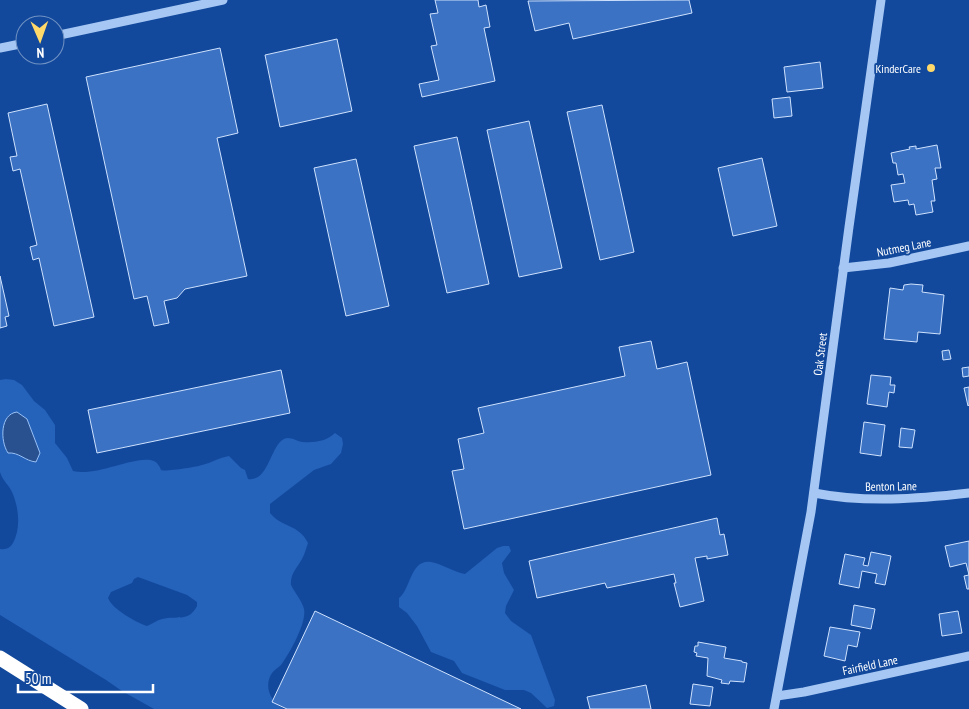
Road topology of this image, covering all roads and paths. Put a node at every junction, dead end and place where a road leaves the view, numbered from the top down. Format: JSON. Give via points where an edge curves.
{"nodes":[{"id":1,"x":223,"y":0,"type":"edge"},
{"id":2,"x":881,"y":0,"type":"edge"},
{"id":3,"x":65,"y":34,"type":"edge"},
{"id":4,"x":15,"y":45,"type":"edge"},
{"id":5,"x":0,"y":48,"type":"edge"},
{"id":6,"x":969,"y":246,"type":"edge"},
{"id":7,"x":843,"y":268,"type":"junction"},
{"id":8,"x":814,"y":493,"type":"junction"},
{"id":9,"x":969,"y":493,"type":"edge"},
{"id":10,"x":969,"y":656,"type":"edge"},
{"id":11,"x":0,"y":658,"type":"edge"},
{"id":12,"x":777,"y":696,"type":"junction"},
{"id":13,"x":81,"y":709,"type":"edge"},
{"id":14,"x":774,"y":709,"type":"edge"}],
"edges":[{"from":1,"to":3,"type":"street"},
{"from":2,"to":7,"type":"street","name":"Oak Street"},
{"from":4,"to":5,"type":"street"},
{"from":6,"to":7,"type":"street","name":"Nutmeg Lane","via":[[889,263]]},
{"from":7,"to":8,"type":"street","name":"Oak Street"},
{"from":8,"to":9,"type":"street","name":"Benton Lane","via":[[882,500]]},
{"from":8,"to":12,"type":"street","name":"Oak Street"},
{"from":10,"to":12,"type":"street","name":"Fairfield Lane"},
{"from":11,"to":13,"type":"highway"},
{"from":12,"to":14,"type":"street","name":"Oak Street"}]}
